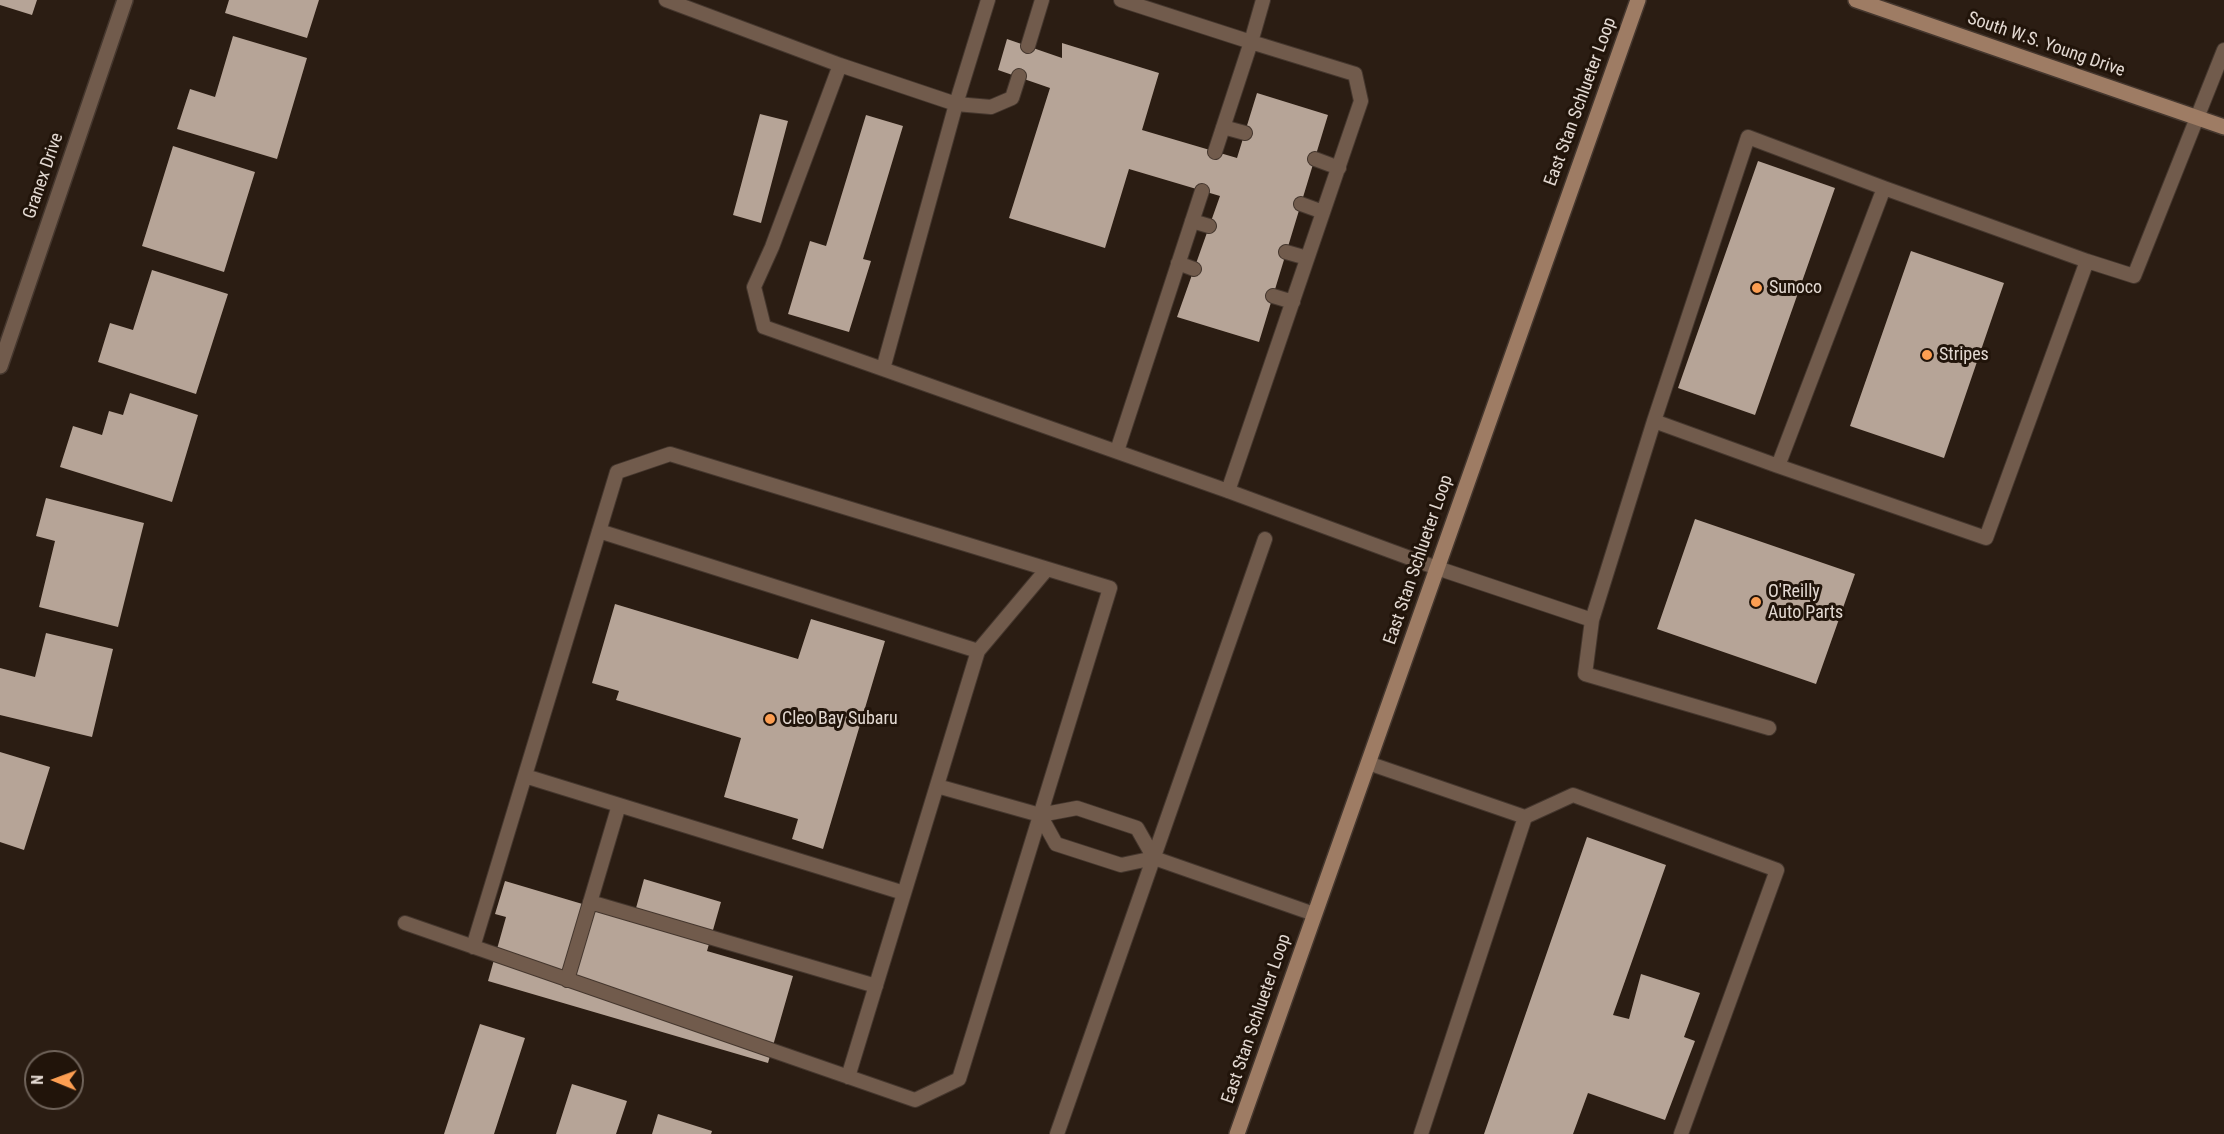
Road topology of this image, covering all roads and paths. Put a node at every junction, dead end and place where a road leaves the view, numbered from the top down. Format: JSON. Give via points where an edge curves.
{"nodes":[{"id":1,"x":126,"y":0,"type":"edge"},
{"id":2,"x":666,"y":0,"type":"edge"},
{"id":3,"x":988,"y":0,"type":"edge"},
{"id":4,"x":1042,"y":0,"type":"edge"},
{"id":5,"x":1121,"y":0,"type":"edge"},
{"id":6,"x":1263,"y":0,"type":"edge"},
{"id":7,"x":1638,"y":0,"type":"edge"},
{"id":8,"x":1856,"y":0,"type":"edge"},
{"id":9,"x":1251,"y":42,"type":"junction"},
{"id":10,"x":1028,"y":46,"type":"dead end"},
{"id":11,"x":2224,"y":50,"type":"edge"},
{"id":12,"x":840,"y":65,"type":"junction"},
{"id":13,"x":1019,"y":76,"type":"dead end"},
{"id":14,"x":956,"y":104,"type":"junction"},
{"id":15,"x":2197,"y":117,"type":"junction"},
{"id":16,"x":1223,"y":126,"type":"junction"},
{"id":17,"x":2224,"y":127,"type":"edge"},
{"id":18,"x":1245,"y":133,"type":"dead end"},
{"id":19,"x":1215,"y":152,"type":"dead end"},
{"id":20,"x":1315,"y":159,"type":"dead end"},
{"id":21,"x":1339,"y":168,"type":"junction"},
{"id":22,"x":1884,"y":188,"type":"junction"},
{"id":23,"x":1202,"y":191,"type":"dead end"},
{"id":24,"x":1301,"y":204,"type":"dead end"},
{"id":25,"x":1323,"y":212,"type":"junction"},
{"id":26,"x":1192,"y":221,"type":"junction"},
{"id":27,"x":1209,"y":226,"type":"dead end"},
{"id":28,"x":1286,"y":252,"type":"dead end"},
{"id":29,"x":1307,"y":258,"type":"junction"},
{"id":30,"x":2087,"y":261,"type":"junction"},
{"id":31,"x":1178,"y":263,"type":"junction"},
{"id":32,"x":1194,"y":269,"type":"dead end"},
{"id":33,"x":1273,"y":296,"type":"dead end"},
{"id":34,"x":1293,"y":302,"type":"junction"},
{"id":35,"x":0,"y":366,"type":"edge"},
{"id":36,"x":883,"y":369,"type":"junction"},
{"id":37,"x":1654,"y":421,"type":"junction"},
{"id":38,"x":1117,"y":451,"type":"junction"},
{"id":39,"x":1778,"y":466,"type":"junction"},
{"id":40,"x":1228,"y":491,"type":"junction"},
{"id":41,"x":599,"y":531,"type":"junction"},
{"id":42,"x":1264,"y":538,"type":"dead end"},
{"id":43,"x":1437,"y":568,"type":"junction"},
{"id":44,"x":1047,"y":569,"type":"junction"},
{"id":45,"x":1592,"y":620,"type":"junction"},
{"id":46,"x":978,"y":651,"type":"junction"},
{"id":47,"x":1769,"y":728,"type":"dead end"},
{"id":48,"x":1368,"y":763,"type":"junction"},
{"id":49,"x":525,"y":776,"type":"junction"},
{"id":50,"x":937,"y":786,"type":"junction"},
{"id":51,"x":619,"y":805,"type":"junction"},
{"id":52,"x":1040,"y":815,"type":"junction"},
{"id":53,"x":1526,"y":817,"type":"junction"},
{"id":54,"x":1154,"y":858,"type":"junction"},
{"id":55,"x":904,"y":893,"type":"junction"},
{"id":56,"x":590,"y":902,"type":"junction"},
{"id":57,"x":1314,"y":914,"type":"junction"},
{"id":58,"x":405,"y":923,"type":"dead end"},
{"id":59,"x":473,"y":947,"type":"junction"},
{"id":60,"x":567,"y":980,"type":"junction"},
{"id":61,"x":876,"y":986,"type":"junction"},
{"id":62,"x":848,"y":1077,"type":"junction"},
{"id":63,"x":1057,"y":1134,"type":"edge"},
{"id":64,"x":1237,"y":1134,"type":"edge"},
{"id":65,"x":1421,"y":1134,"type":"edge"},
{"id":66,"x":1681,"y":1134,"type":"edge"}],
"edges":[{"from":1,"to":35,"type":"street","name":"Granex Drive"},
{"from":2,"to":12,"type":"lane"},
{"from":3,"to":14,"type":"lane"},
{"from":4,"to":10,"type":"lane"},
{"from":5,"to":9,"type":"lane"},
{"from":6,"to":9,"type":"lane"},
{"from":7,"to":43,"type":"main road","name":"East Stan Schlueter Loop"},
{"from":8,"to":15,"type":"main road","name":"South W.S. Young Drive"},
{"from":9,"to":16,"type":"lane"},
{"from":9,"to":21,"type":"lane","via":[[1354,74],[1361,101]]},
{"from":11,"to":15,"type":"lane"},
{"from":12,"to":14,"type":"lane"},
{"from":12,"to":36,"type":"lane","via":[[754,287],[764,327]]},
{"from":13,"to":14,"type":"lane","via":[[1012,98],[991,107]]},
{"from":14,"to":36,"type":"lane"},
{"from":15,"to":17,"type":"main road","name":"South W.S. Young Drive"},
{"from":15,"to":30,"type":"lane","via":[[2134,276]]},
{"from":16,"to":18,"type":"lane"},
{"from":16,"to":19,"type":"lane"},
{"from":20,"to":21,"type":"lane"},
{"from":21,"to":25,"type":"lane"},
{"from":22,"to":30,"type":"lane"},
{"from":22,"to":37,"type":"lane","via":[[1748,137]]},
{"from":22,"to":39,"type":"lane"},
{"from":23,"to":26,"type":"lane"},
{"from":24,"to":25,"type":"lane"},
{"from":25,"to":29,"type":"lane"},
{"from":26,"to":27,"type":"lane"},
{"from":26,"to":31,"type":"lane"},
{"from":28,"to":29,"type":"lane"},
{"from":29,"to":34,"type":"lane"},
{"from":30,"to":39,"type":"lane","via":[[1986,538]]},
{"from":31,"to":32,"type":"lane"},
{"from":31,"to":38,"type":"lane"},
{"from":33,"to":34,"type":"lane"},
{"from":34,"to":40,"type":"lane"},
{"from":36,"to":38,"type":"lane"},
{"from":37,"to":39,"type":"lane"},
{"from":37,"to":45,"type":"lane"},
{"from":38,"to":40,"type":"lane"},
{"from":40,"to":43,"type":"lane"},
{"from":41,"to":44,"type":"lane","via":[[617,472],[670,454]]},
{"from":41,"to":46,"type":"lane"},
{"from":41,"to":49,"type":"lane"},
{"from":42,"to":54,"type":"lane"},
{"from":43,"to":45,"type":"lane"},
{"from":43,"to":48,"type":"main road","name":"East Stan Schlueter Loop"},
{"from":44,"to":46,"type":"lane"},
{"from":44,"to":52,"type":"lane","via":[[1110,588]]},
{"from":45,"to":47,"type":"lane","via":[[1585,674]]},
{"from":46,"to":50,"type":"lane"},
{"from":48,"to":53,"type":"lane"},
{"from":48,"to":57,"type":"main road","name":"East Stan Schlueter Loop"},
{"from":49,"to":51,"type":"lane"},
{"from":49,"to":59,"type":"lane"},
{"from":50,"to":52,"type":"lane"},
{"from":50,"to":55,"type":"lane"},
{"from":51,"to":55,"type":"lane"},
{"from":51,"to":56,"type":"lane"},
{"from":52,"to":54,"type":"lane","via":[[1056,844],[1121,865]]},
{"from":52,"to":54,"type":"lane","via":[[1077,808],[1137,828]]},
{"from":52,"to":62,"type":"lane","via":[[959,1078],[915,1100]]},
{"from":53,"to":65,"type":"lane"},
{"from":53,"to":66,"type":"lane","via":[[1573,795],[1777,870]]},
{"from":54,"to":57,"type":"lane"},
{"from":54,"to":63,"type":"lane"},
{"from":55,"to":61,"type":"lane"},
{"from":56,"to":60,"type":"lane"},
{"from":56,"to":61,"type":"lane"},
{"from":57,"to":64,"type":"main road","name":"East Stan Schlueter Loop"},
{"from":58,"to":59,"type":"lane"},
{"from":59,"to":60,"type":"lane"},
{"from":60,"to":62,"type":"lane"},
{"from":61,"to":62,"type":"lane"}]}
